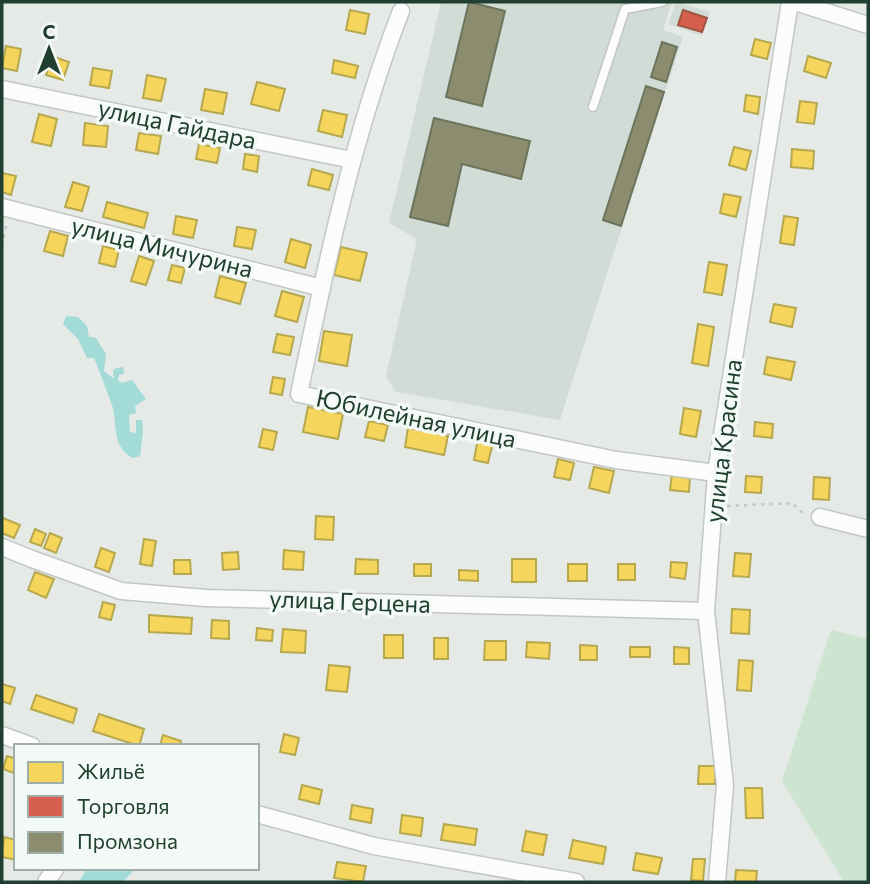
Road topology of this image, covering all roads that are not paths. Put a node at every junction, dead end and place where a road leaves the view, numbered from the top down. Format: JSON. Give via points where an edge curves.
{"nodes":[{"id":1,"x":662,"y":2,"type":"edge"},
{"id":2,"x":793,"y":2,"type":"edge"},
{"id":3,"x":402,"y":7,"type":"edge"},
{"id":4,"x":868,"y":25,"type":"edge"},
{"id":5,"x":2,"y":89,"type":"edge"},
{"id":6,"x":593,"y":107,"type":"dead end"},
{"id":7,"x":352,"y":160,"type":"junction"},
{"id":8,"x":6,"y":208,"type":"edge"},
{"id":9,"x":322,"y":288,"type":"junction"},
{"id":10,"x":716,"y":473,"type":"junction"},
{"id":11,"x":820,"y":517,"type":"road end"},
{"id":12,"x":868,"y":529,"type":"edge"},
{"id":13,"x":2,"y":547,"type":"edge"},
{"id":14,"x":706,"y":611,"type":"junction"},
{"id":15,"x":2,"y":735,"type":"edge"},
{"id":16,"x":27,"y":744,"type":"edge"},
{"id":17,"x":259,"y":815,"type":"edge"},
{"id":18,"x":576,"y":882,"type":"edge"},
{"id":19,"x":717,"y":882,"type":"edge"}],
"edges":[{"from":1,"to":6,"type":"lane","via":[[625,9]]},
{"from":2,"to":4,"type":"street"},
{"from":2,"to":10,"type":"street","name":"улица Красина"},
{"from":3,"to":7,"type":"street","name":"Юбилейная улица"},
{"from":5,"to":7,"type":"street","name":"улица Гайдара"},
{"from":7,"to":9,"type":"street","name":"Юбилейная улица"},
{"from":8,"to":9,"type":"street","name":"улица Мичурина"},
{"from":9,"to":10,"type":"street","name":"Юбилейная улица","via":[[299,394],[616,460]]},
{"from":10,"to":14,"type":"street","name":"улица Красина"},
{"from":11,"to":12,"type":"street"},
{"from":13,"to":14,"type":"street","name":"улица Герцена","via":[[121,591],[206,598]]},
{"from":14,"to":19,"type":"street","name":"улица Красина","via":[[725,785]]},
{"from":15,"to":16,"type":"street"},
{"from":17,"to":18,"type":"street","via":[[374,846]]}]}
